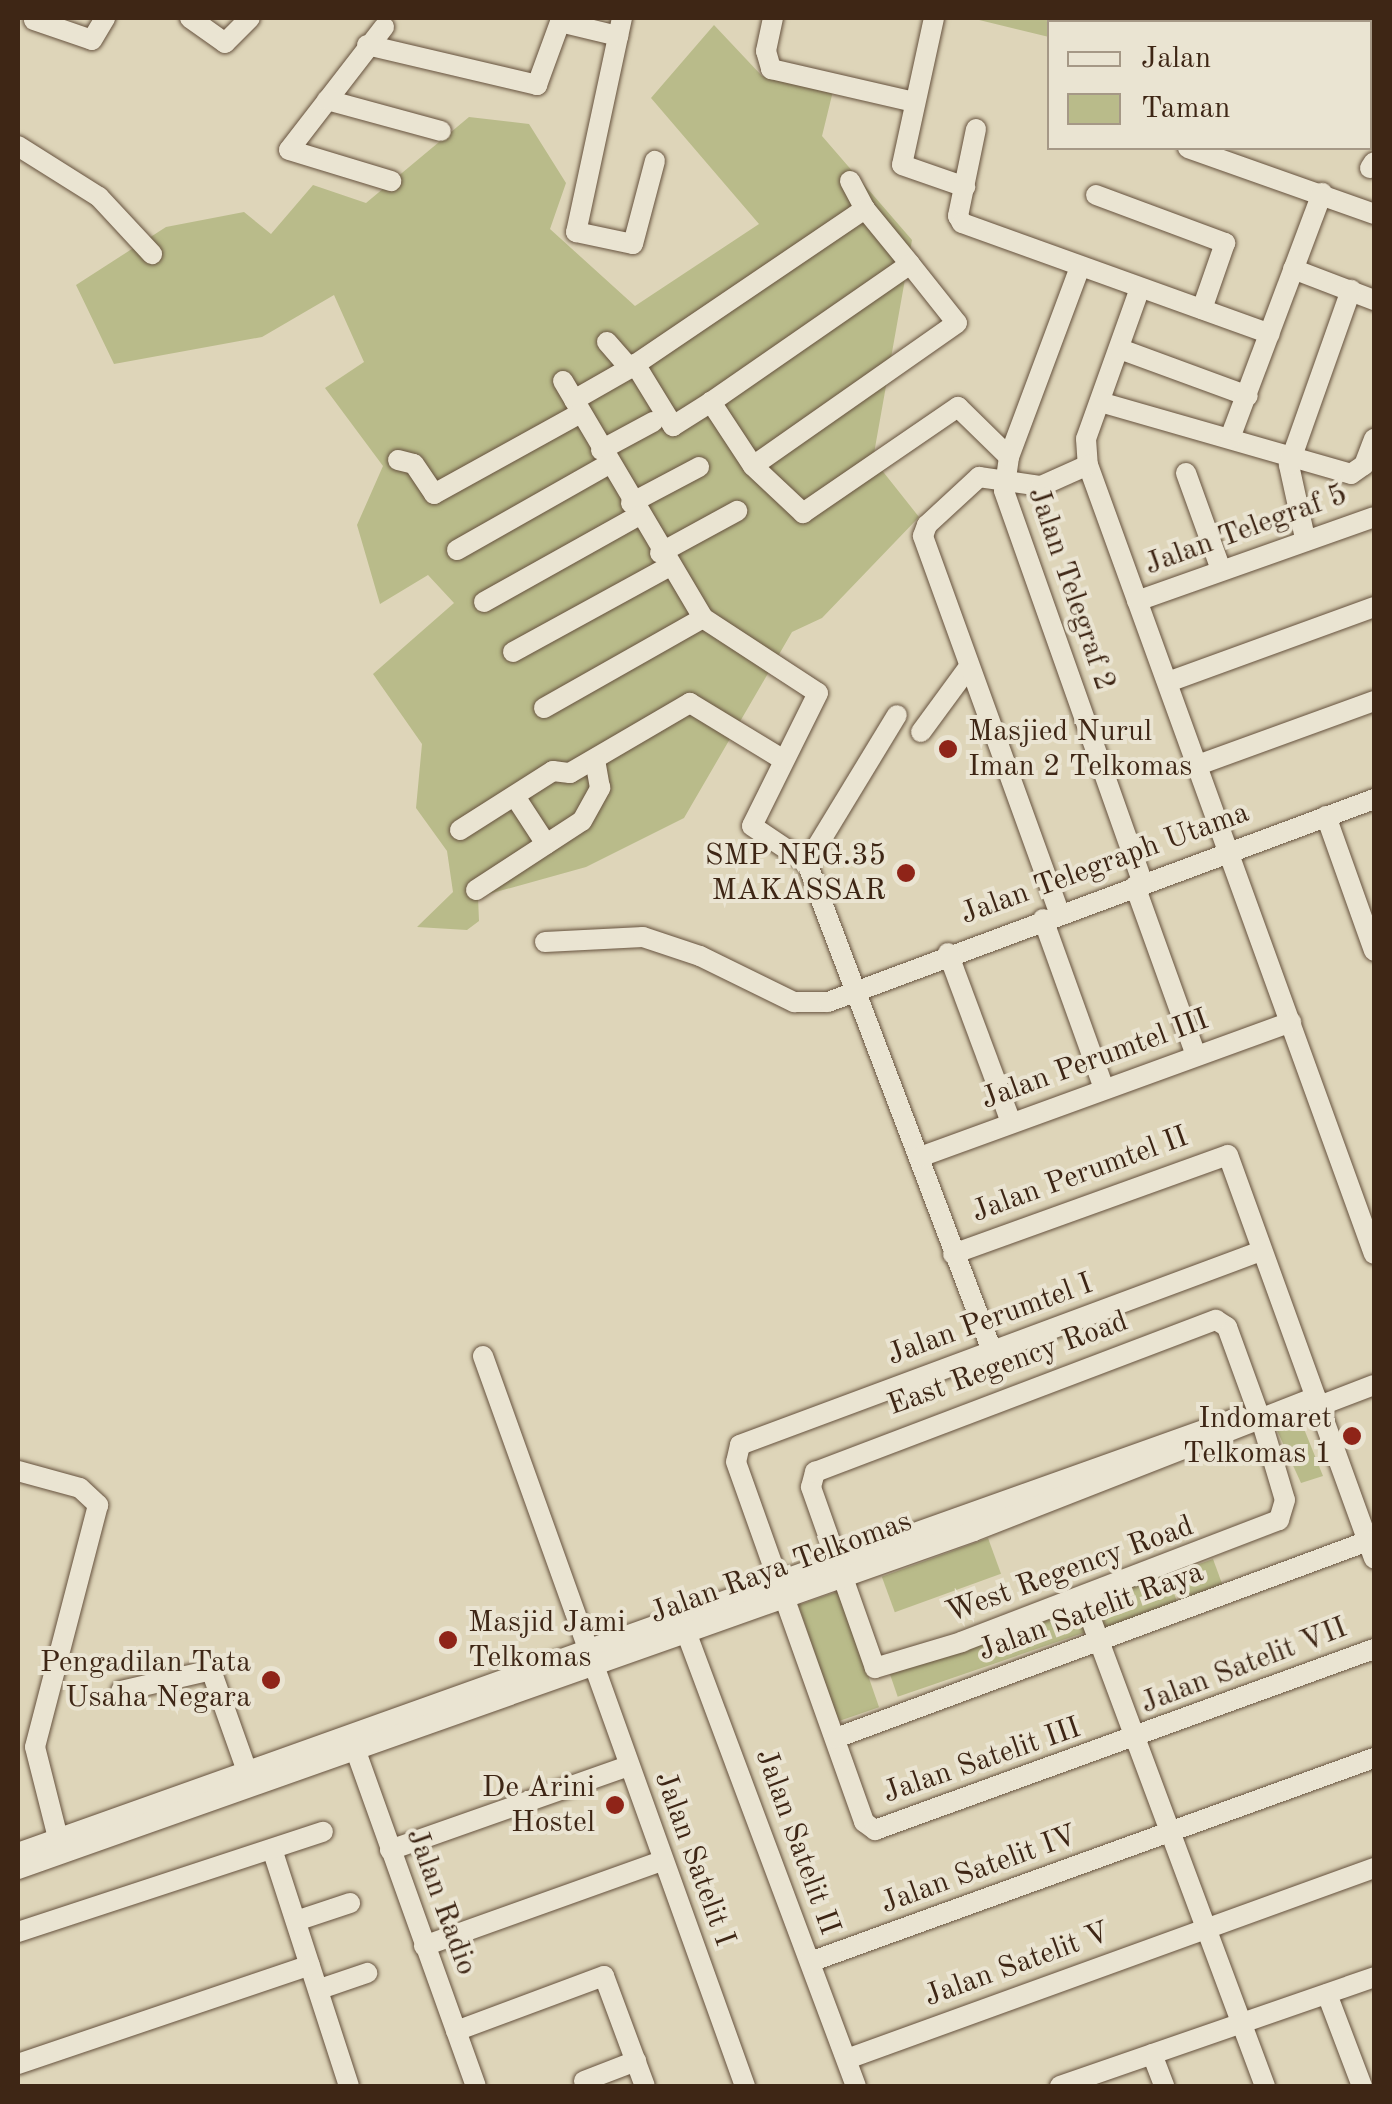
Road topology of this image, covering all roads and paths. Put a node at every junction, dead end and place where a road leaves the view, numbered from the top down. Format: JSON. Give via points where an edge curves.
{"nodes":[{"id":1,"x":105,"y":18,"type":"edge"},
{"id":2,"x":190,"y":18,"type":"edge"},
{"id":3,"x":250,"y":18,"type":"edge"},
{"id":4,"x":773,"y":18,"type":"edge"},
{"id":5,"x":934,"y":18,"type":"edge"},
{"id":6,"x":34,"y":20,"type":"edge"},
{"id":7,"x":384,"y":26,"type":"dead end"},
{"id":8,"x":620,"y":27,"type":"edge"},
{"id":9,"x":367,"y":45,"type":"junction"},
{"id":10,"x":327,"y":100,"type":"junction"},
{"id":11,"x":914,"y":102,"type":"junction"},
{"id":12,"x":976,"y":129,"type":"dead end"},
{"id":13,"x":442,"y":131,"type":"dead end"},
{"id":14,"x":18,"y":146,"type":"edge"},
{"id":15,"x":1194,"y":150,"type":"edge"},
{"id":16,"x":655,"y":161,"type":"dead end"},
{"id":17,"x":391,"y":181,"type":"dead end"},
{"id":18,"x":850,"y":181,"type":"dead end"},
{"id":19,"x":965,"y":187,"type":"junction"},
{"id":20,"x":1322,"y":193,"type":"junction"},
{"id":21,"x":1096,"y":195,"type":"dead end"},
{"id":22,"x":866,"y":209,"type":"junction"},
{"id":23,"x":1374,"y":214,"type":"edge"},
{"id":24,"x":152,"y":254,"type":"dead end"},
{"id":25,"x":910,"y":264,"type":"junction"},
{"id":26,"x":1080,"y":267,"type":"junction"},
{"id":27,"x":1294,"y":269,"type":"junction"},
{"id":28,"x":1140,"y":288,"type":"junction"},
{"id":29,"x":1352,"y":290,"type":"junction"},
{"id":30,"x":1374,"y":300,"type":"edge"},
{"id":31,"x":1202,"y":309,"type":"junction"},
{"id":32,"x":1270,"y":334,"type":"junction"},
{"id":33,"x":607,"y":342,"type":"dead end"},
{"id":34,"x":1120,"y":350,"type":"junction"},
{"id":35,"x":632,"y":366,"type":"junction"},
{"id":36,"x":1248,"y":396,"type":"junction"},
{"id":37,"x":572,"y":398,"type":"junction"},
{"id":38,"x":711,"y":402,"type":"junction"},
{"id":39,"x":1100,"y":402,"type":"junction"},
{"id":40,"x":653,"y":422,"type":"dead end"},
{"id":41,"x":1230,"y":438,"type":"junction"},
{"id":42,"x":1374,"y":439,"type":"edge"},
{"id":43,"x":1292,"y":455,"type":"junction"},
{"id":44,"x":605,"y":457,"type":"junction"},
{"id":45,"x":1010,"y":457,"type":"junction"},
{"id":46,"x":398,"y":460,"type":"dead end"},
{"id":47,"x":1088,"y":465,"type":"junction"},
{"id":48,"x":753,"y":466,"type":"junction"},
{"id":49,"x":700,"y":467,"type":"dead end"},
{"id":50,"x":1186,"y":473,"type":"dead end"},
{"id":51,"x":1004,"y":482,"type":"junction"},
{"id":52,"x":634,"y":510,"type":"junction"},
{"id":53,"x":736,"y":512,"type":"dead end"},
{"id":54,"x":1374,"y":518,"type":"edge"},
{"id":55,"x":1304,"y":538,"type":"junction"},
{"id":56,"x":457,"y":550,"type":"dead end"},
{"id":57,"x":664,"y":560,"type":"junction"},
{"id":58,"x":1220,"y":568,"type":"junction"},
{"id":59,"x":1138,"y":601,"type":"junction"},
{"id":60,"x":484,"y":602,"type":"dead end"},
{"id":61,"x":1374,"y":607,"type":"edge"},
{"id":62,"x":702,"y":618,"type":"junction"},
{"id":63,"x":513,"y":652,"type":"dead end"},
{"id":64,"x":968,"y":668,"type":"junction"},
{"id":65,"x":1168,"y":682,"type":"junction"},
{"id":66,"x":1374,"y":702,"type":"edge"},
{"id":67,"x":544,"y":708,"type":"dead end"},
{"id":68,"x":897,"y":716,"type":"dead end"},
{"id":69,"x":922,"y":732,"type":"dead end"},
{"id":70,"x":595,"y":758,"type":"junction"},
{"id":71,"x":782,"y":759,"type":"junction"},
{"id":72,"x":1198,"y":765,"type":"junction"},
{"id":73,"x":516,"y":798,"type":"junction"},
{"id":74,"x":1374,"y":799,"type":"edge"},
{"id":75,"x":1326,"y":816,"type":"junction"},
{"id":76,"x":460,"y":830,"type":"dead end"},
{"id":77,"x":546,"y":844,"type":"junction"},
{"id":78,"x":1230,"y":852,"type":"junction"},
{"id":79,"x":807,"y":863,"type":"junction"},
{"id":80,"x":1139,"y":885,"type":"junction"},
{"id":81,"x":476,"y":890,"type":"dead end"},
{"id":82,"x":1051,"y":916,"type":"junction"},
{"id":83,"x":545,"y":942,"type":"dead end"},
{"id":84,"x":1374,"y":950,"type":"edge"},
{"id":85,"x":948,"y":953,"type":"junction"},
{"id":86,"x":858,"y":990,"type":"junction"},
{"id":87,"x":1291,"y":1022,"type":"junction"},
{"id":88,"x":1196,"y":1055,"type":"junction"},
{"id":89,"x":1104,"y":1088,"type":"junction"},
{"id":90,"x":1011,"y":1122,"type":"junction"},
{"id":91,"x":1228,"y":1156,"type":"joint"},
{"id":92,"x":920,"y":1157,"type":"junction"},
{"id":93,"x":1262,"y":1251,"type":"junction"},
{"id":94,"x":953,"y":1254,"type":"junction"},
{"id":95,"x":1374,"y":1254,"type":"edge"},
{"id":96,"x":992,"y":1351,"type":"junction"},
{"id":97,"x":483,"y":1356,"type":"dead end"},
{"id":98,"x":1374,"y":1385,"type":"edge"},
{"id":99,"x":1318,"y":1401,"type":"junction"},
{"id":100,"x":1265,"y":1415,"type":"junction"},
{"id":101,"x":740,"y":1445,"type":"joint"},
{"id":102,"x":18,"y":1471,"type":"edge"},
{"id":103,"x":1371,"y":1550,"type":"edge"},
{"id":104,"x":837,"y":1570,"type":"junction"},
{"id":105,"x":784,"y":1589,"type":"junction"},
{"id":106,"x":1083,"y":1598,"type":"junction"},
{"id":107,"x":684,"y":1626,"type":"junction"},
{"id":108,"x":1100,"y":1640,"type":"junction"},
{"id":109,"x":1374,"y":1649,"type":"edge"},
{"id":110,"x":589,"y":1660,"type":"junction"},
{"id":111,"x":120,"y":1691,"type":"dead end"},
{"id":112,"x":836,"y":1738,"type":"junction"},
{"id":113,"x":1134,"y":1740,"type":"junction"},
{"id":114,"x":354,"y":1745,"type":"junction"},
{"id":115,"x":1374,"y":1758,"type":"edge"},
{"id":116,"x":628,"y":1766,"type":"junction"},
{"id":117,"x":248,"y":1774,"type":"junction"},
{"id":118,"x":189,"y":1804,"type":"junction"},
{"id":119,"x":322,"y":1832,"type":"dead end"},
{"id":120,"x":1169,"y":1833,"type":"junction"},
{"id":121,"x":58,"y":1838,"type":"junction"},
{"id":122,"x":272,"y":1848,"type":"junction"},
{"id":123,"x":390,"y":1850,"type":"junction"},
{"id":124,"x":18,"y":1853,"type":"edge"},
{"id":125,"x":662,"y":1862,"type":"junction"},
{"id":126,"x":18,"y":1868,"type":"edge"},
{"id":127,"x":1374,"y":1868,"type":"edge"},
{"id":128,"x":350,"y":1903,"type":"dead end"},
{"id":129,"x":296,"y":1921,"type":"junction"},
{"id":130,"x":1209,"y":1926,"type":"junction"},
{"id":131,"x":18,"y":1932,"type":"edge"},
{"id":132,"x":424,"y":1946,"type":"junction"},
{"id":133,"x":810,"y":1962,"type":"junction"},
{"id":134,"x":310,"y":1965,"type":"junction"},
{"id":135,"x":367,"y":1973,"type":"dead end"},
{"id":136,"x":1374,"y":1977,"type":"edge"},
{"id":137,"x":320,"y":1989,"type":"junction"},
{"id":138,"x":1327,"y":1994,"type":"junction"},
{"id":139,"x":1242,"y":2022,"type":"junction"},
{"id":140,"x":456,"y":2031,"type":"junction"},
{"id":141,"x":1152,"y":2054,"type":"junction"},
{"id":142,"x":847,"y":2059,"type":"junction"},
{"id":143,"x":636,"y":2061,"type":"junction"},
{"id":144,"x":18,"y":2064,"type":"edge"},
{"id":145,"x":581,"y":2085,"type":"edge"},
{"id":146,"x":1067,"y":2085,"type":"edge"},
{"id":147,"x":348,"y":2086,"type":"edge"},
{"id":148,"x":476,"y":2086,"type":"edge"},
{"id":149,"x":645,"y":2086,"type":"edge"},
{"id":150,"x":745,"y":2086,"type":"edge"},
{"id":151,"x":856,"y":2086,"type":"edge"},
{"id":152,"x":1164,"y":2086,"type":"edge"},
{"id":153,"x":1265,"y":2086,"type":"edge"},
{"id":154,"x":1362,"y":2086,"type":"edge"}],
"edges":[{"from":1,"to":6,"type":"street","via":[[92,40]]},
{"from":2,"to":3,"type":"street","via":[[222,43],[232,42]]},
{"from":4,"to":11,"type":"street","via":[[766,51],[772,69]]},
{"from":5,"to":11,"type":"street"},
{"from":7,"to":9,"type":"street"},
{"from":8,"to":9,"type":"street","via":[[560,22],[537,85]]},
{"from":8,"to":16,"type":"street","via":[[576,232],[633,244]]},
{"from":9,"to":10,"type":"street"},
{"from":10,"to":13,"type":"street"},
{"from":10,"to":17,"type":"street","via":[[290,154]]},
{"from":11,"to":19,"type":"street","via":[[903,168]]},
{"from":12,"to":19,"type":"street"},
{"from":14,"to":24,"type":"street","via":[[99,198]]},
{"from":15,"to":20,"type":"street"},
{"from":18,"to":22,"type":"street"},
{"from":19,"to":26,"type":"street","via":[[962,223]]},
{"from":20,"to":23,"type":"street"},
{"from":20,"to":27,"type":"street"},
{"from":21,"to":31,"type":"street","via":[[1225,242]]},
{"from":22,"to":25,"type":"street"},
{"from":22,"to":35,"type":"street"},
{"from":25,"to":38,"type":"street"},
{"from":25,"to":48,"type":"street","via":[[958,323]]},
{"from":26,"to":28,"type":"street"},
{"from":26,"to":45,"type":"street"},
{"from":27,"to":29,"type":"street"},
{"from":27,"to":32,"type":"street"},
{"from":28,"to":31,"type":"street"},
{"from":28,"to":34,"type":"street"},
{"from":29,"to":30,"type":"street"},
{"from":29,"to":43,"type":"street"},
{"from":31,"to":32,"type":"street"},
{"from":32,"to":36,"type":"street"},
{"from":33,"to":35,"type":"street"},
{"from":34,"to":36,"type":"street"},
{"from":34,"to":39,"type":"street"},
{"from":35,"to":37,"type":"street"},
{"from":35,"to":38,"type":"street","via":[[673,426]]},
{"from":36,"to":41,"type":"street"},
{"from":37,"to":44,"type":"street"},
{"from":37,"to":46,"type":"street","via":[[434,494],[414,464]]},
{"from":38,"to":48,"type":"street"},
{"from":39,"to":41,"type":"street"},
{"from":39,"to":47,"type":"street","via":[[1086,440]]},
{"from":40,"to":44,"type":"street"},
{"from":41,"to":43,"type":"street"},
{"from":42,"to":43,"type":"street","via":[[1354,474]]},
{"from":43,"to":55,"type":"street","via":[[1288,486]]},
{"from":44,"to":52,"type":"street"},
{"from":44,"to":56,"type":"street"},
{"from":45,"to":48,"type":"street","via":[[958,407],[802,513]]},
{"from":45,"to":51,"type":"street"},
{"from":47,"to":51,"type":"street","via":[[1047,484]]},
{"from":47,"to":59,"type":"street"},
{"from":49,"to":52,"type":"street"},
{"from":50,"to":58,"type":"street"},
{"from":51,"to":64,"type":"street","via":[[986,476],[966,486],[923,536]]},
{"from":51,"to":80,"type":"street","name":"Jalan Telegraf 2"},
{"from":52,"to":57,"type":"street"},
{"from":52,"to":60,"type":"street"},
{"from":53,"to":57,"type":"street"},
{"from":54,"to":55,"type":"street","name":"Jalan Telegraf 5"},
{"from":55,"to":58,"type":"street","name":"Jalan Telegraf 5"},
{"from":57,"to":62,"type":"street"},
{"from":57,"to":63,"type":"street"},
{"from":58,"to":59,"type":"street","name":"Jalan Telegraf 5"},
{"from":59,"to":65,"type":"street"},
{"from":61,"to":65,"type":"street"},
{"from":62,"to":67,"type":"street"},
{"from":62,"to":71,"type":"street","via":[[818,693]]},
{"from":64,"to":69,"type":"street"},
{"from":64,"to":82,"type":"street"},
{"from":65,"to":72,"type":"street"},
{"from":66,"to":72,"type":"street"},
{"from":68,"to":79,"type":"street"},
{"from":70,"to":71,"type":"street","via":[[690,704]]},
{"from":70,"to":73,"type":"street","via":[[570,773],[553,771]]},
{"from":70,"to":77,"type":"street","via":[[602,778],[594,802],[582,821]]},
{"from":71,"to":79,"type":"street","via":[[752,826]]},
{"from":72,"to":78,"type":"street"},
{"from":73,"to":76,"type":"street"},
{"from":73,"to":77,"type":"street"},
{"from":74,"to":75,"type":"street","name":"Jalan Telegraph Utama"},
{"from":75,"to":78,"type":"street","name":"Jalan Telegraph Utama"},
{"from":75,"to":84,"type":"street"},
{"from":77,"to":81,"type":"street"},
{"from":78,"to":80,"type":"street","name":"Jalan Telegraph Utama"},
{"from":78,"to":87,"type":"street"},
{"from":79,"to":86,"type":"street"},
{"from":80,"to":82,"type":"street","name":"Jalan Telegraph Utama"},
{"from":80,"to":88,"type":"street","name":"Jalan Telegraf 2"},
{"from":82,"to":85,"type":"street","name":"Jalan Telegraph Utama"},
{"from":82,"to":89,"type":"street"},
{"from":83,"to":86,"type":"street","name":"Jalan Telegraph Utama","via":[[643,937],[804,1004]]},
{"from":85,"to":86,"type":"street","name":"Jalan Telegraph Utama"},
{"from":85,"to":90,"type":"street"},
{"from":86,"to":92,"type":"street"},
{"from":87,"to":88,"type":"street","name":"Jalan Perumtel III"},
{"from":87,"to":95,"type":"street"},
{"from":88,"to":89,"type":"street","name":"Jalan Perumtel III"},
{"from":89,"to":90,"type":"street","name":"Jalan Perumtel III"},
{"from":90,"to":92,"type":"street","name":"Jalan Perumtel III"},
{"from":91,"to":93,"type":"street","name":"Jalan Satelit Raya"},
{"from":91,"to":94,"type":"street","name":"Jalan Perumtel II"},
{"from":92,"to":94,"type":"street"},
{"from":93,"to":96,"type":"street","name":"Jalan Perumtel I"},
{"from":93,"to":99,"type":"street","name":"Jalan Satelit Raya"},
{"from":94,"to":96,"type":"street"},
{"from":96,"to":101,"type":"street","name":"Jalan Perumtel I"},
{"from":97,"to":110,"type":"street","name":"Jalan Satelit I"},
{"from":98,"to":99,"type":"street","name":"Jalan Raya Telkomas"},
{"from":99,"to":100,"type":"street","name":"Jalan Raya Telkomas"},
{"from":99,"to":103,"type":"street","name":"Jalan Satelit Raya"},
{"from":100,"to":104,"type":"street","name":"Jalan Raya Telkomas"},
{"from":100,"to":104,"type":"street","name":"East Regency Road","via":[[1227,1327],[1216,1320],[819,1468],[811,1487]]},
{"from":100,"to":106,"type":"street","name":"West Regency Road","via":[[1285,1500],[1279,1520]]},
{"from":101,"to":105,"type":"street","name":"Jalan Satelit III","via":[[736,1462]]},
{"from":102,"to":121,"type":"street","via":[[80,1488],[98,1504],[35,1747]]},
{"from":103,"to":108,"type":"street","name":"Jalan Satelit Raya"},
{"from":104,"to":105,"type":"street","name":"Jalan Raya Telkomas"},
{"from":104,"to":106,"type":"street","name":"West Regency Road","via":[[879,1670]]},
{"from":105,"to":107,"type":"street","name":"Jalan Raya Telkomas"},
{"from":105,"to":112,"type":"street","name":"Jalan Satelit III"},
{"from":106,"to":108,"type":"street"},
{"from":107,"to":110,"type":"street","name":"Jalan Raya Telkomas"},
{"from":107,"to":133,"type":"street","name":"Jalan Satelit II"},
{"from":108,"to":112,"type":"street","name":"Jalan Satelit Raya"},
{"from":108,"to":113,"type":"street"},
{"from":109,"to":113,"type":"street","name":"Jalan Satelit VII"},
{"from":110,"to":114,"type":"street","name":"Jalan Raya Telkomas"},
{"from":110,"to":116,"type":"street","name":"Jalan Satelit I"},
{"from":111,"to":117,"type":"street","via":[[211,1670]]},
{"from":112,"to":113,"type":"street","name":"Jalan Satelit III","via":[[864,1822],[875,1830]]},
{"from":113,"to":120,"type":"street"},
{"from":114,"to":117,"type":"street","name":"Jalan Raya Telkomas"},
{"from":114,"to":118,"type":"street","name":"Jalan Raya Telkomas"},
{"from":114,"to":123,"type":"street","name":"Jalan Radio"},
{"from":115,"to":120,"type":"street","name":"Jalan Satelit IV"},
{"from":116,"to":123,"type":"street"},
{"from":116,"to":125,"type":"street","name":"Jalan Satelit I"},
{"from":117,"to":118,"type":"street","name":"Jalan Raya Telkomas"},
{"from":118,"to":121,"type":"street","name":"Jalan Raya Telkomas"},
{"from":118,"to":126,"type":"street","name":"Jalan Raya Telkomas"},
{"from":119,"to":122,"type":"street"},
{"from":120,"to":130,"type":"street"},
{"from":120,"to":133,"type":"street","name":"Jalan Satelit IV"},
{"from":121,"to":124,"type":"street","name":"Jalan Raya Telkomas"},
{"from":122,"to":129,"type":"street"},
{"from":122,"to":131,"type":"street"},
{"from":123,"to":132,"type":"street","name":"Jalan Radio"},
{"from":125,"to":132,"type":"street"},
{"from":125,"to":150,"type":"street","name":"Jalan Satelit I"},
{"from":127,"to":130,"type":"street","name":"Jalan Satelit V"},
{"from":128,"to":129,"type":"street"},
{"from":129,"to":134,"type":"street"},
{"from":130,"to":139,"type":"street"},
{"from":130,"to":142,"type":"street","name":"Jalan Satelit V"},
{"from":132,"to":140,"type":"street","name":"Jalan Radio"},
{"from":133,"to":142,"type":"street","name":"Jalan Satelit II"},
{"from":134,"to":137,"type":"street"},
{"from":134,"to":144,"type":"street"},
{"from":135,"to":137,"type":"street"},
{"from":136,"to":138,"type":"street"},
{"from":137,"to":147,"type":"street"},
{"from":138,"to":139,"type":"street"},
{"from":138,"to":154,"type":"street"},
{"from":139,"to":141,"type":"street"},
{"from":139,"to":153,"type":"street"},
{"from":140,"to":143,"type":"street","via":[[604,1976]]},
{"from":140,"to":148,"type":"street","name":"Jalan Radio"},
{"from":141,"to":146,"type":"street"},
{"from":141,"to":152,"type":"street"},
{"from":142,"to":151,"type":"street","name":"Jalan Satelit II"},
{"from":143,"to":145,"type":"street"},
{"from":143,"to":149,"type":"street"}]}
